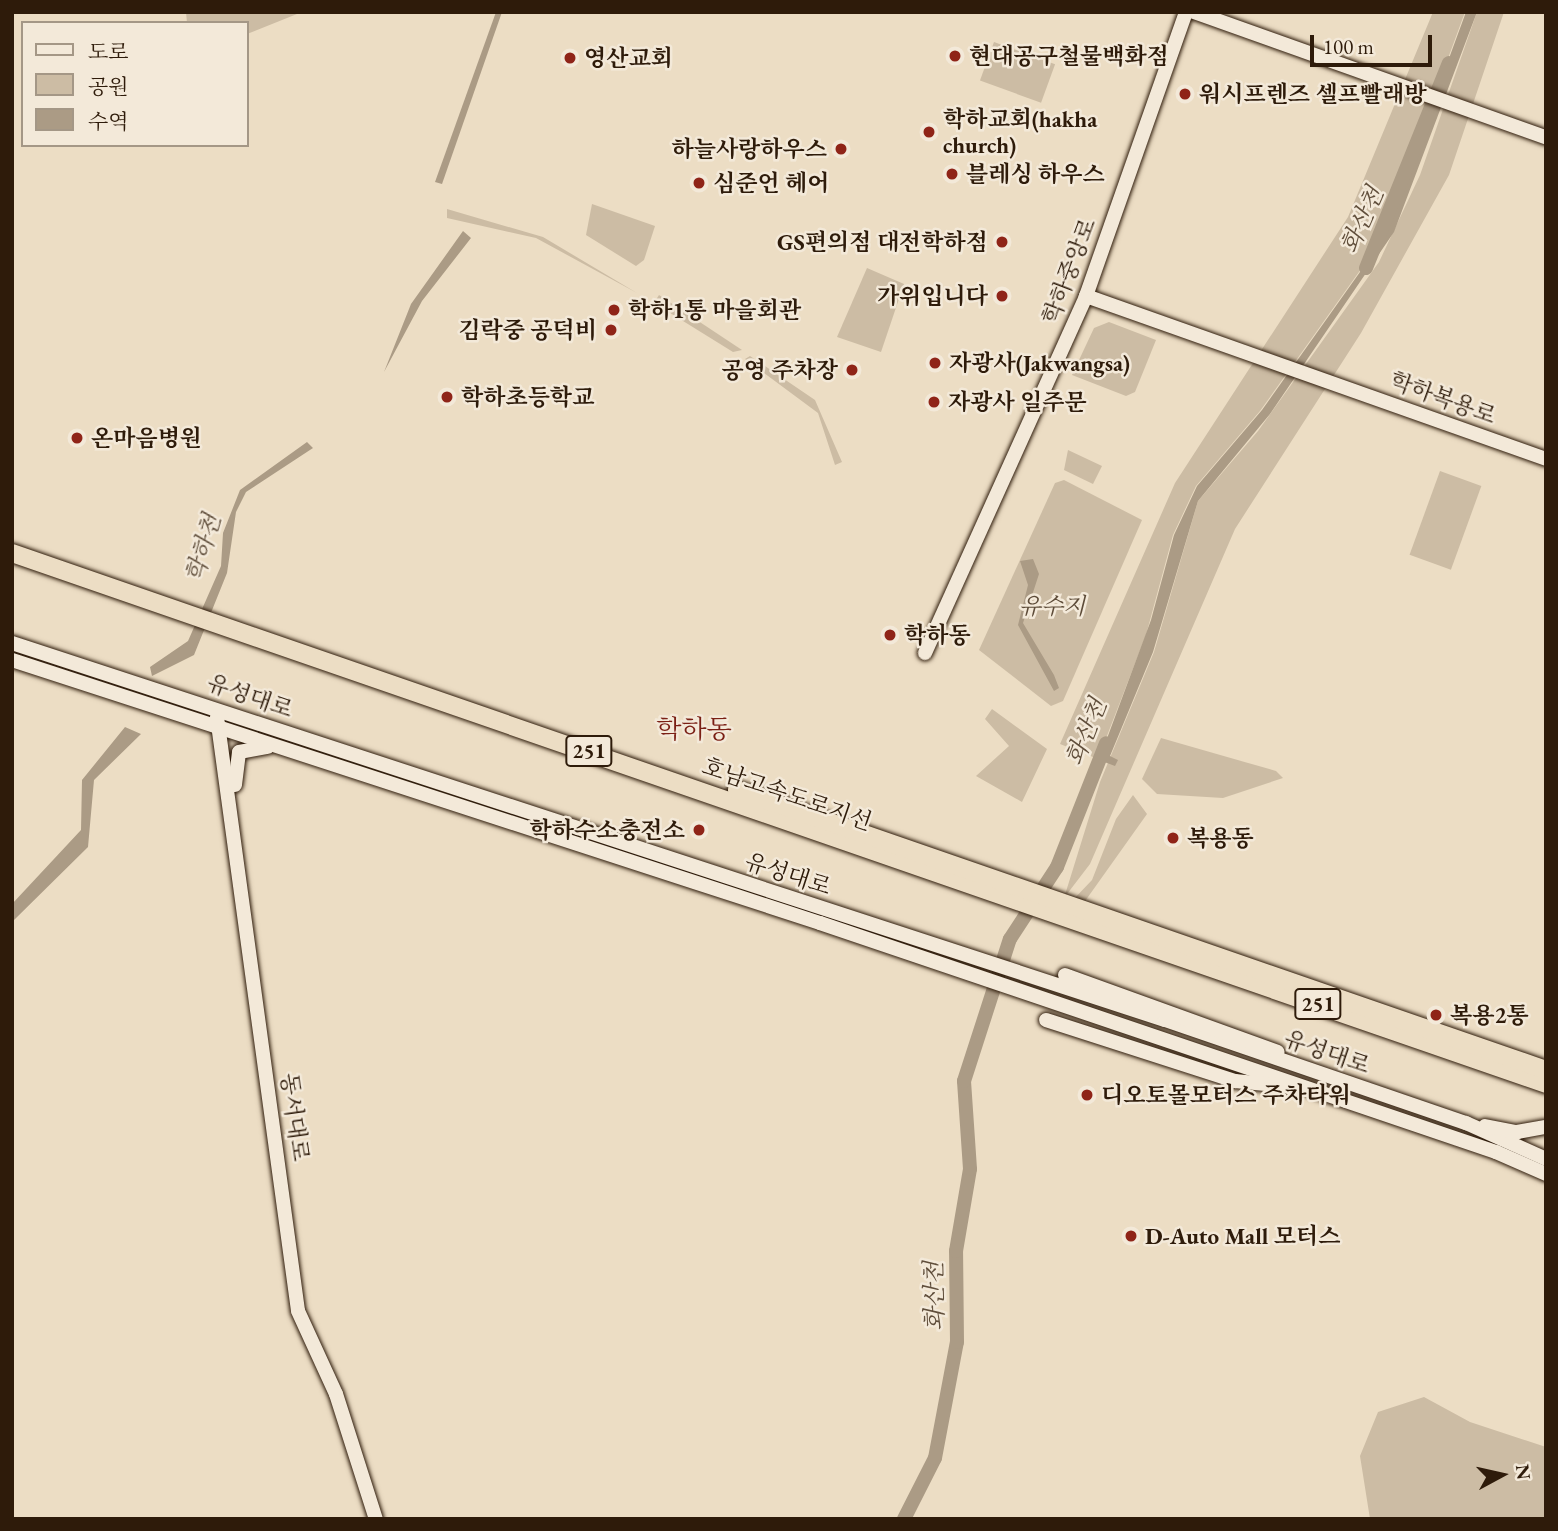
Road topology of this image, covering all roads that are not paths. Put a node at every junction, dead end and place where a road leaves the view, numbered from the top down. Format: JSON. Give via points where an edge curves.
{"nodes":[{"id":1,"x":1186,"y":12,"type":"edge"},
{"id":2,"x":1194,"y":12,"type":"edge"},
{"id":3,"x":1546,"y":137,"type":"edge"},
{"id":4,"x":1086,"y":296,"type":"junction"},
{"id":5,"x":1546,"y":459,"type":"edge"},
{"id":6,"x":12,"y":540,"type":"edge"},
{"id":7,"x":12,"y":553,"type":"edge"},
{"id":8,"x":222,"y":619,"type":"junction"},
{"id":9,"x":12,"y":643,"type":"edge"},
{"id":10,"x":925,"y":653,"type":"dead end"},
{"id":11,"x":12,"y":660,"type":"edge"},
{"id":12,"x":215,"y":709,"type":"junction"},
{"id":13,"x":218,"y":725,"type":"junction"},
{"id":14,"x":280,"y":748,"type":"junction"},
{"id":15,"x":230,"y":813,"type":"junction"},
{"id":16,"x":1092,"y":919,"type":"junction"},
{"id":17,"x":936,"y":955,"type":"junction"},
{"id":18,"x":1065,"y":975,"type":"dead end"},
{"id":19,"x":1046,"y":1020,"type":"dead end"},
{"id":20,"x":1546,"y":1070,"type":"edge"},
{"id":21,"x":1323,"y":1075,"type":"junction"},
{"id":22,"x":1546,"y":1084,"type":"edge"},
{"id":23,"x":1301,"y":1086,"type":"junction"},
{"id":24,"x":1466,"y":1123,"type":"junction"},
{"id":25,"x":1546,"y":1127,"type":"edge"},
{"id":26,"x":1546,"y":1159,"type":"edge"},
{"id":27,"x":1546,"y":1174,"type":"edge"},
{"id":28,"x":376,"y":1519,"type":"edge"}],
"edges":[{"from":1,"to":4,"type":"street","name":"학하중앙로"},
{"from":2,"to":3,"type":"street"},
{"from":4,"to":5,"type":"street","name":"학하복용로"},
{"from":4,"to":10,"type":"street","name":"학하중앙로"},
{"from":6,"to":8,"type":"highway","name":"호남고속도로지선","number":"251","via":[[179,598]]},
{"from":7,"to":8,"type":"highway","name":"호남고속도로지선","number":"251","via":[[195,616]]},
{"from":8,"to":16,"type":"highway","name":"호남고속도로지선","number":"251"},
{"from":9,"to":12,"type":"street","name":"유성대로"},
{"from":11,"to":13,"type":"street","name":"유성대로"},
{"from":12,"to":13,"type":"street","name":"동서대로"},
{"from":12,"to":17,"type":"street","name":"유성대로"},
{"from":13,"to":14,"type":"street","name":"유성대로"},
{"from":13,"to":15,"type":"street","name":"동서대로"},
{"from":14,"to":15,"type":"street","via":[[239,752]]},
{"from":14,"to":17,"type":"street","name":"유성대로"},
{"from":15,"to":28,"type":"street","name":"동서대로","via":[[298,1311],[336,1394]]},
{"from":16,"to":20,"type":"highway","name":"호남고속도로지선","number":"251"},
{"from":16,"to":22,"type":"highway","name":"호남고속도로지선","number":"251"},
{"from":17,"to":21,"type":"street","name":"유성대로","via":[[1080,994]]},
{"from":17,"to":23,"type":"street","name":"유성대로","via":[[1074,1009]]},
{"from":18,"to":21,"type":"street","via":[[1256,1041]]},
{"from":19,"to":23,"type":"street","via":[[1235,1081]]},
{"from":21,"to":24,"type":"street","name":"유성대로"},
{"from":23,"to":27,"type":"street","name":"유성대로"},
{"from":24,"to":25,"type":"street","via":[[1517,1132]]},
{"from":24,"to":26,"type":"street","name":"유성대로"}]}
